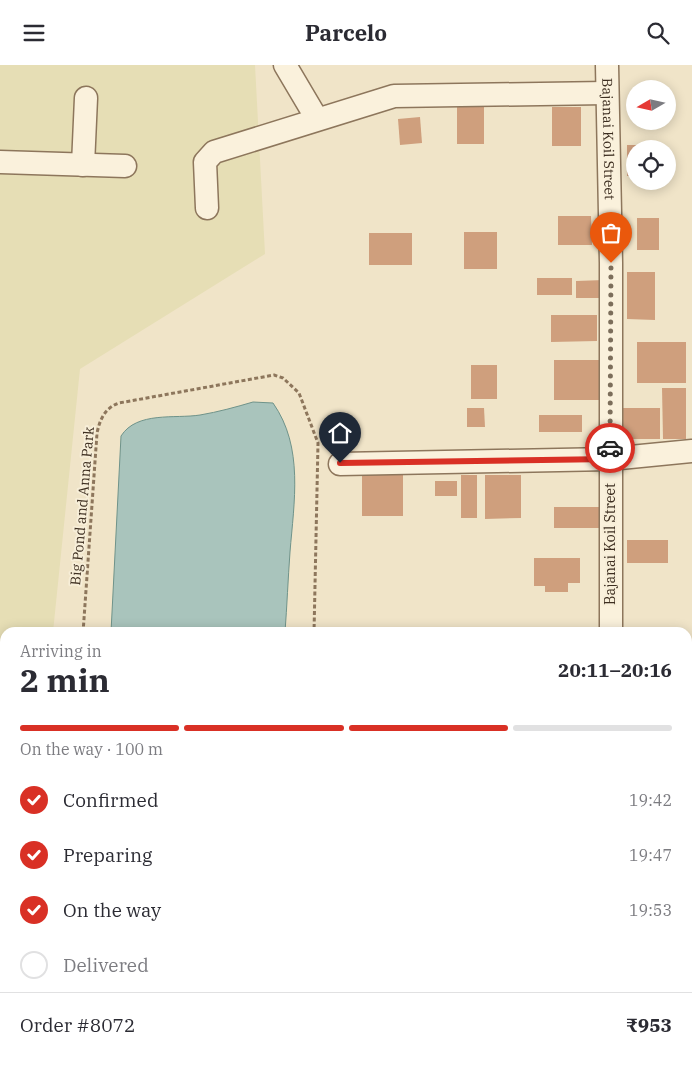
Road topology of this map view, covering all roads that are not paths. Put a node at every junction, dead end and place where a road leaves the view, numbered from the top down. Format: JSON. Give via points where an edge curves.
{"nodes":[{"id":1,"x":284,"y":65,"type":"edge"},
{"id":2,"x":606,"y":65,"type":"edge"},
{"id":3,"x":606,"y":93,"type":"junction"},
{"id":4,"x":86,"y":98,"type":"dead end"},
{"id":5,"x":317,"y":119,"type":"junction"},
{"id":6,"x":0,"y":162,"type":"edge"},
{"id":7,"x":83,"y":165,"type":"junction"},
{"id":8,"x":125,"y":166,"type":"dead end"},
{"id":9,"x":207,"y":208,"type":"dead end"},
{"id":10,"x":692,"y":451,"type":"edge"},
{"id":11,"x":610,"y":459,"type":"junction"},
{"id":12,"x":340,"y":463,"type":"dead end"},
{"id":13,"x":611,"y":627,"type":"edge"}],
"edges":[{"from":1,"to":5,"type":"street"},
{"from":2,"to":3,"type":"street","name":"Bajanai Koil Street"},
{"from":3,"to":5,"type":"street","via":[[394,96]]},
{"from":3,"to":11,"type":"street","name":"Bajanai Koil Street","via":[[611,263]]},
{"from":4,"to":7,"type":"street"},
{"from":5,"to":9,"type":"street","via":[[214,152],[205,163]]},
{"from":6,"to":7,"type":"street"},
{"from":7,"to":8,"type":"street"},
{"from":10,"to":11,"type":"street"},
{"from":11,"to":12,"type":"street"},
{"from":11,"to":13,"type":"street","name":"Bajanai Koil Street"}]}
